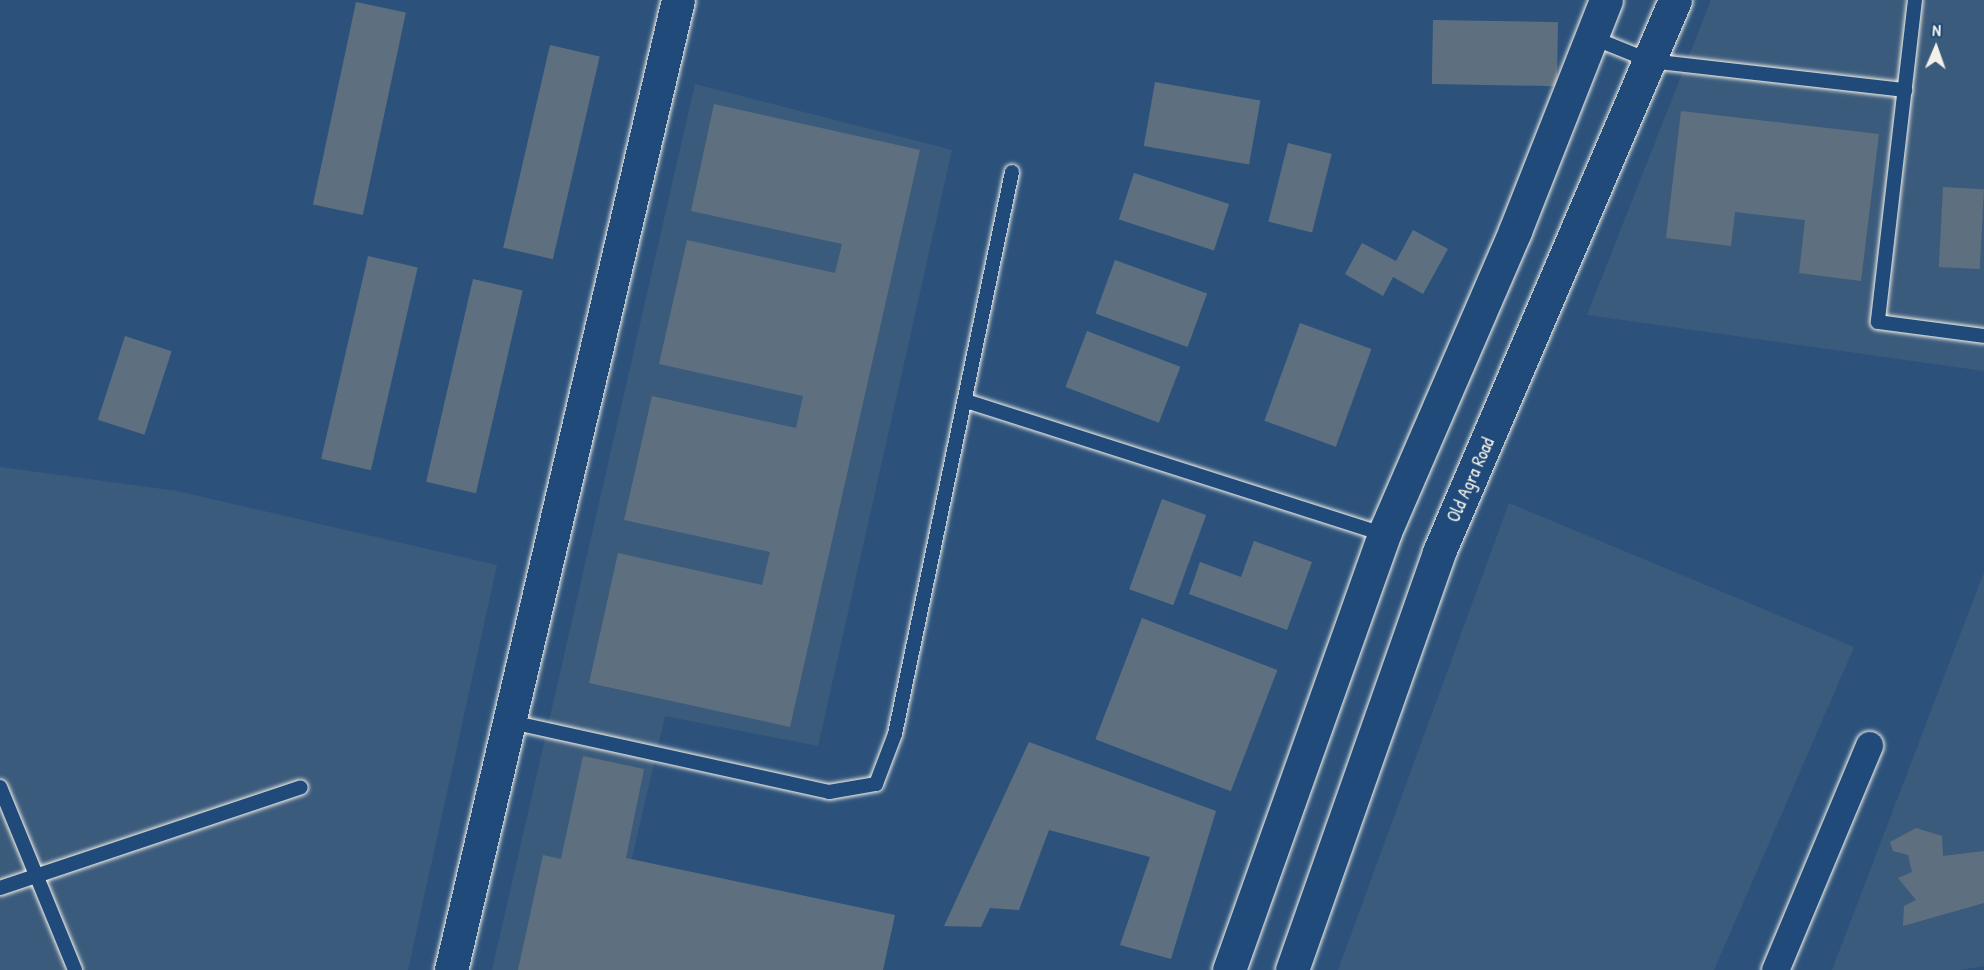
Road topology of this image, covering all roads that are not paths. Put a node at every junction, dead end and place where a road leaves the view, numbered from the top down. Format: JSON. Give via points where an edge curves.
{"nodes":[{"id":1,"x":678,"y":0,"type":"edge"},
{"id":2,"x":1606,"y":0,"type":"edge"},
{"id":3,"x":1675,"y":0,"type":"edge"},
{"id":4,"x":1915,"y":0,"type":"edge"},
{"id":5,"x":1591,"y":37,"type":"junction"},
{"id":6,"x":1650,"y":61,"type":"junction"},
{"id":7,"x":1905,"y":90,"type":"junction"},
{"id":8,"x":1012,"y":172,"type":"dead end"},
{"id":9,"x":1984,"y":336,"type":"edge"},
{"id":10,"x":966,"y":401,"type":"junction"},
{"id":11,"x":1384,"y":534,"type":"junction"},
{"id":12,"x":511,"y":722,"type":"junction"},
{"id":13,"x":1869,"y":745,"type":"dead end"},
{"id":14,"x":0,"y":787,"type":"edge"},
{"id":15,"x":301,"y":787,"type":"dead end"},
{"id":16,"x":36,"y":875,"type":"junction"},
{"id":17,"x":0,"y":888,"type":"edge"},
{"id":18,"x":1229,"y":968,"type":"edge"},
{"id":19,"x":75,"y":970,"type":"edge"},
{"id":20,"x":451,"y":970,"type":"edge"},
{"id":21,"x":1292,"y":970,"type":"edge"},
{"id":22,"x":1775,"y":970,"type":"edge"}],
"edges":[{"from":1,"to":12,"type":"main road"},
{"from":2,"to":5,"type":"main road"},
{"from":3,"to":6,"type":"main road","name":"Old Agra Road"},
{"from":4,"to":7,"type":"lane"},
{"from":5,"to":6,"type":"lane"},
{"from":5,"to":11,"type":"main road","via":[[1515,231]]},
{"from":6,"to":7,"type":"lane"},
{"from":6,"to":21,"type":"main road","name":"Old Agra Road","via":[[1439,552]]},
{"from":7,"to":9,"type":"lane","via":[[1878,322]]},
{"from":8,"to":10,"type":"lane"},
{"from":10,"to":11,"type":"lane"},
{"from":10,"to":12,"type":"lane","via":[[895,734],[876,784],[829,792]]},
{"from":11,"to":18,"type":"main road"},
{"from":12,"to":20,"type":"main road"},
{"from":13,"to":22,"type":"street"},
{"from":14,"to":16,"type":"lane"},
{"from":15,"to":16,"type":"lane"},
{"from":16,"to":17,"type":"lane"},
{"from":16,"to":19,"type":"lane"}]}
